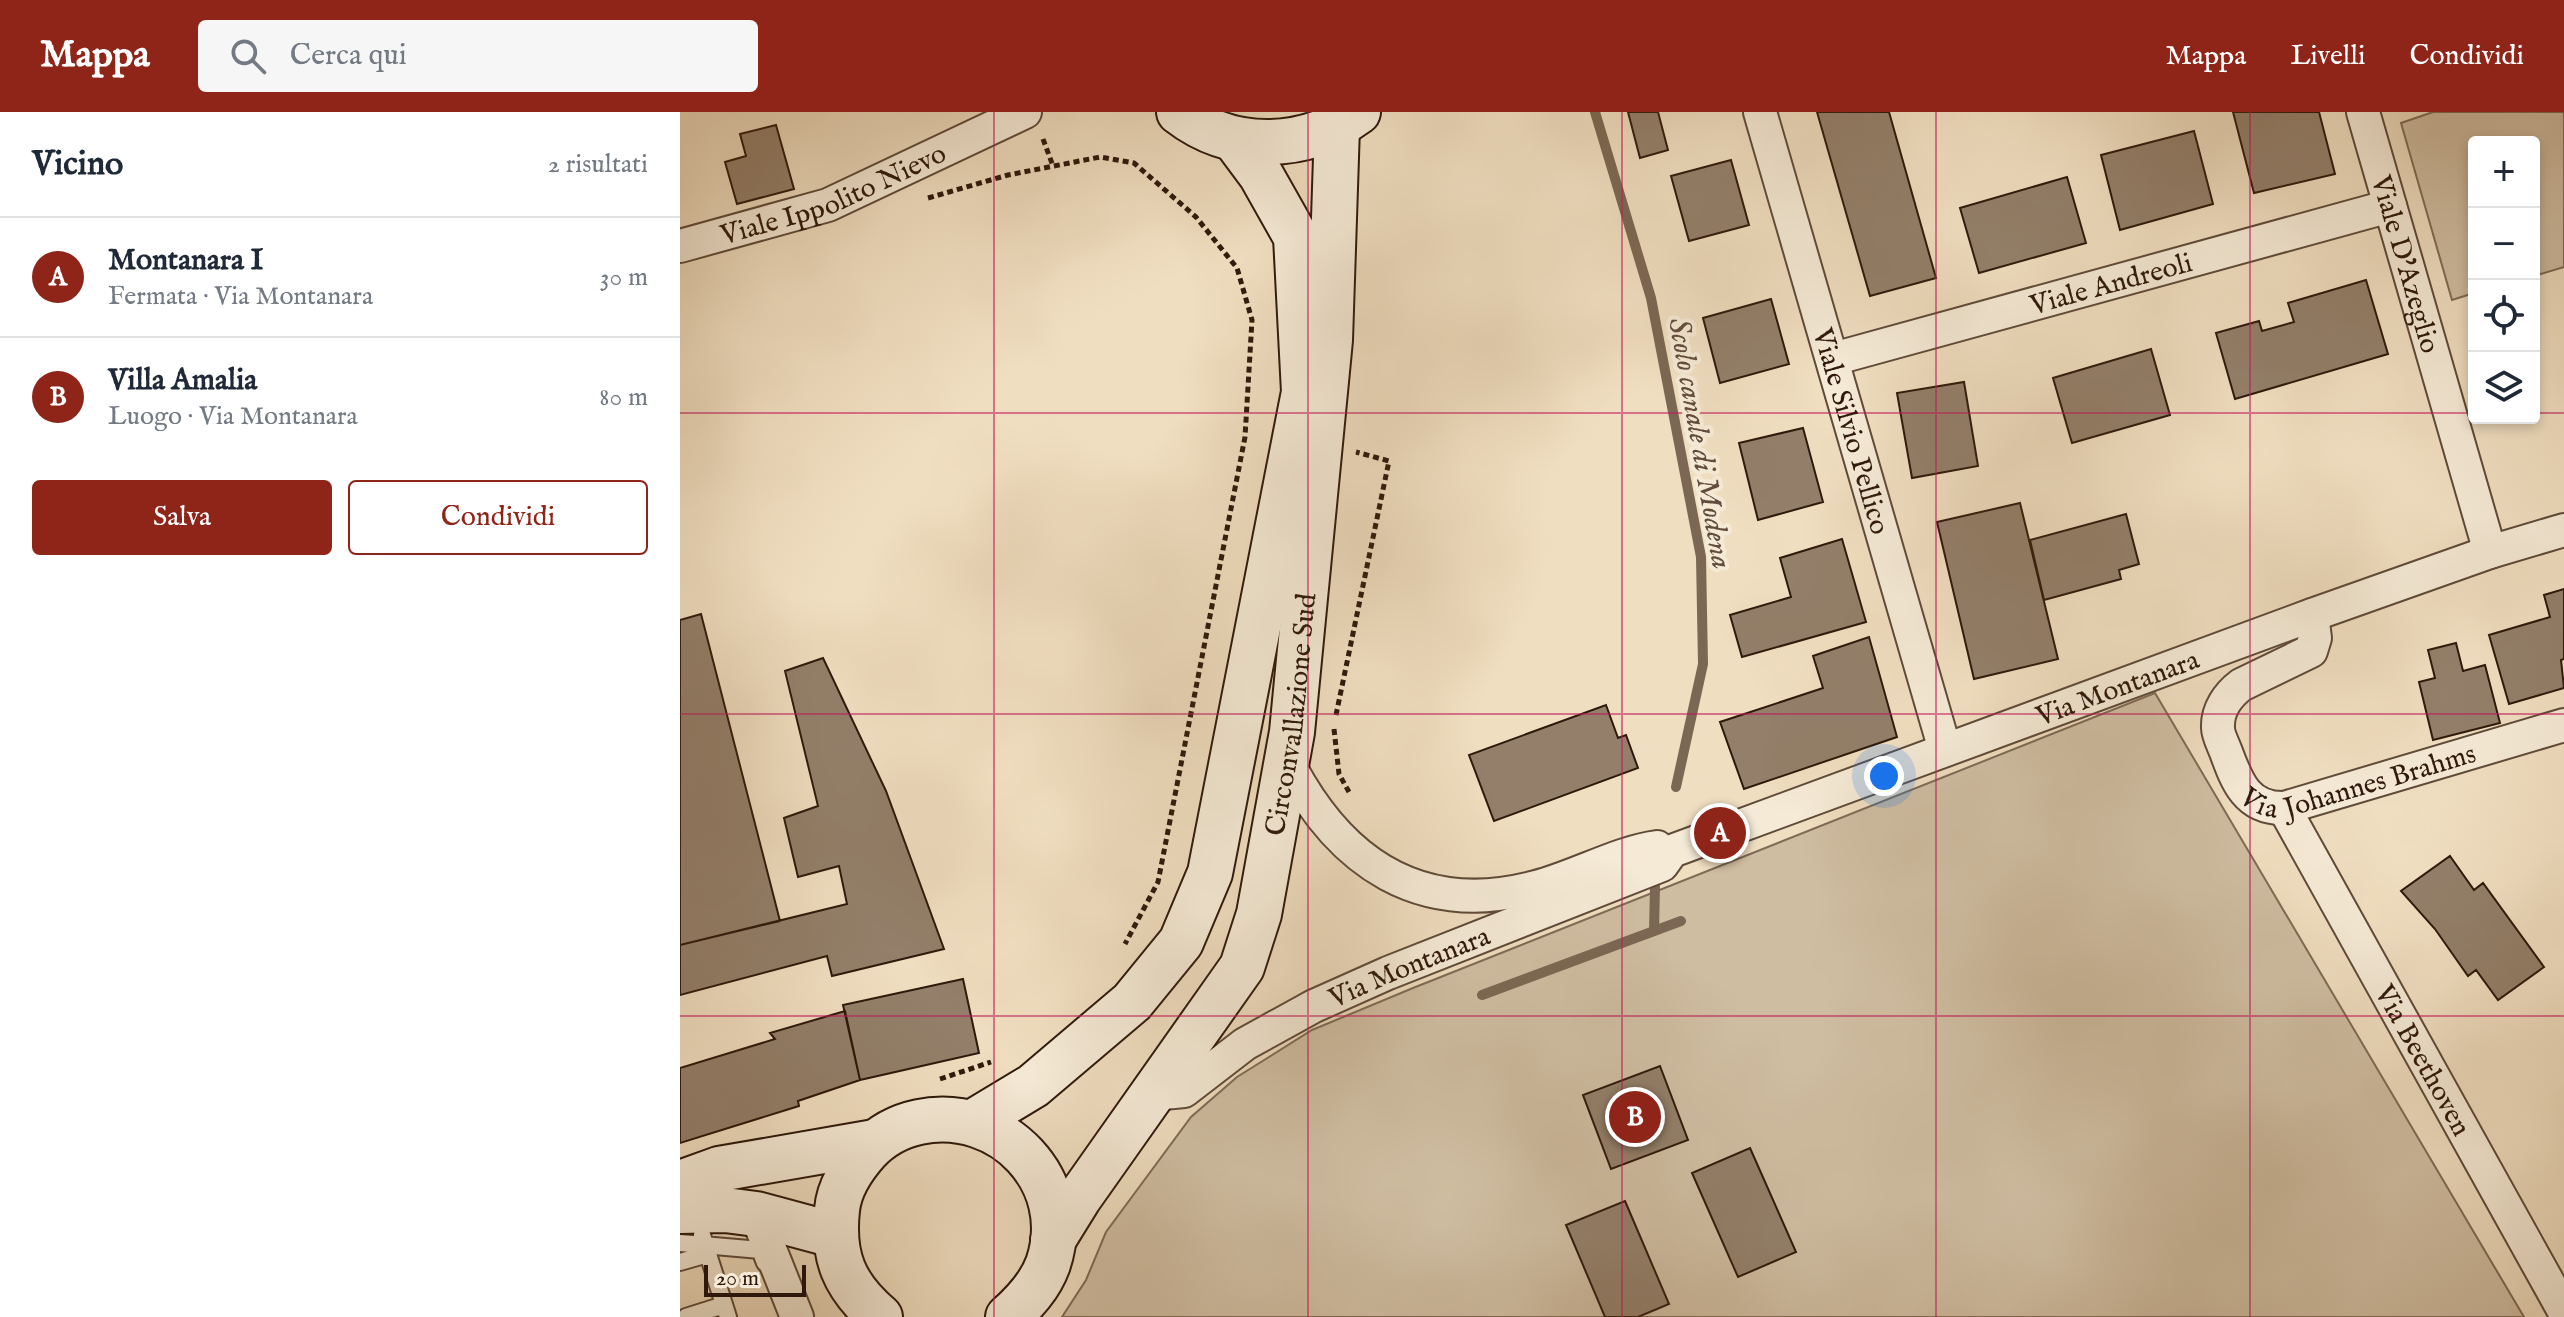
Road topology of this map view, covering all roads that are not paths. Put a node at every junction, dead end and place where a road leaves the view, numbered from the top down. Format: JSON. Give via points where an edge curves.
{"nodes":[{"id":1,"x":1025,"y":112,"type":"edge"},
{"id":2,"x":1179,"y":112,"type":"edge"},
{"id":3,"x":1760,"y":112,"type":"edge"},
{"id":4,"x":2363,"y":112,"type":"edge"},
{"id":5,"x":1348,"y":120,"type":"edge"},
{"id":6,"x":1235,"y":140,"type":"junction"},
{"id":7,"x":2390,"y":206,"type":"junction"},
{"id":8,"x":680,"y":246,"type":"edge"},
{"id":9,"x":1833,"y":359,"type":"junction"},
{"id":10,"x":2564,"y":530,"type":"edge"},
{"id":11,"x":2490,"y":552,"type":"junction"},
{"id":12,"x":2312,"y":615,"type":"junction"},
{"id":13,"x":2564,"y":725,"type":"edge"},
{"id":14,"x":1945,"y":750,"type":"junction"},
{"id":15,"x":1288,"y":763,"type":"junction"},
{"id":16,"x":2284,"y":808,"type":"junction"},
{"id":17,"x":1672,"y":851,"type":"junction"},
{"id":18,"x":1153,"y":1094,"type":"junction"},
{"id":19,"x":973,"y":1122,"type":"junction"},
{"id":20,"x":875,"y":1142,"type":"junction"},
{"id":21,"x":756,"y":1214,"type":"junction"},
{"id":22,"x":691,"y":1224,"type":"edge"},
{"id":23,"x":834,"y":1235,"type":"junction"},
{"id":24,"x":1053,"y":1240,"type":"junction"},
{"id":25,"x":680,"y":1262,"type":"edge"},
{"id":26,"x":726,"y":1311,"type":"edge"},
{"id":27,"x":2564,"y":1311,"type":"edge"},
{"id":28,"x":686,"y":1317,"type":"edge"},
{"id":29,"x":785,"y":1317,"type":"edge"},
{"id":30,"x":797,"y":1317,"type":"edge"},
{"id":31,"x":880,"y":1317,"type":"edge"},
{"id":32,"x":1008,"y":1317,"type":"edge"}],
"edges":[{"from":1,"to":8,"type":"street","name":"Viale Ippolito Nievo","via":[[828,205]]},
{"from":2,"to":6,"type":"main road","via":[[1194,124]]},
{"from":3,"to":9,"type":"street","name":"Viale Silvio Pellico"},
{"from":4,"to":7,"type":"street","name":"Viale D'Azeglio"},
{"from":5,"to":6,"type":"main road","via":[[1287,142]]},
{"from":5,"to":15,"type":"main road","name":"Circonvallazione Sud"},
{"from":6,"to":19,"type":"main road","name":"Circonvallazione Sud","via":[[1296,237],[1304,392],[1210,873],[1181,942],[1132,1002],[1033,1086]]},
{"from":7,"to":9,"type":"street","name":"Viale Andreoli"},
{"from":7,"to":11,"type":"street","name":"Viale D'Azeglio"},
{"from":9,"to":14,"type":"street","name":"Viale Silvio Pellico"},
{"from":10,"to":11,"type":"street","name":"Via Montanara"},
{"from":11,"to":12,"type":"street","name":"Via Montanara"},
{"from":12,"to":14,"type":"street","name":"Via Montanara"},
{"from":12,"to":16,"type":"street","name":"Via Johannes Brahms","via":[[2311,651],[2241,685],[2219,716],[2217,730],[2243,788],[2268,809]]},
{"from":13,"to":16,"type":"street","name":"Via Johannes Brahms"},
{"from":14,"to":17,"type":"street","name":"Via Montanara"},
{"from":15,"to":17,"type":"street","name":"Via Montanara","via":[[1318,814],[1345,844],[1374,866],[1428,891],[1496,894],[1536,887],[1655,846]]},
{"from":15,"to":18,"type":"main road","name":"Circonvallazione Sud","via":[[1259,914],[1242,967]]},
{"from":16,"to":27,"type":"street","name":"Via Beethoven"},
{"from":17,"to":18,"type":"street","name":"Via Montanara","via":[[1662,865],[1314,1006],[1245,1044],[1184,1091]]},
{"from":18,"to":24,"type":"main road","name":"Circonvallazione Sud"},
{"from":19,"to":20,"type":"main road","name":"Circonvallazione Sud","via":[[939,1118],[905,1125]]},
{"from":19,"to":24,"type":"main road","name":"Circonvallazione Sud","via":[[1018,1147],[1035,1167],[1047,1189]]},
{"from":20,"to":22,"type":"main road","via":[[719,1169]]},
{"from":20,"to":23,"type":"main road","name":"Circonvallazione Sud","via":[[852,1168],[837,1200]]},
{"from":21,"to":22,"type":"main road","via":[[725,1210]]},
{"from":21,"to":23,"type":"main road"},
{"from":21,"to":30,"type":"street"},
{"from":22,"to":25,"type":"lane"},
{"from":22,"to":26,"type":"lane"},
{"from":22,"to":29,"type":"lane","via":[[760,1250]]},
{"from":23,"to":31,"type":"main road","name":"Circonvallazione Sud","via":[[849,1283]]},
{"from":24,"to":32,"type":"main road","name":"Circonvallazione Sud","via":[[1038,1284]]},
{"from":26,"to":28,"type":"lane"}]}
